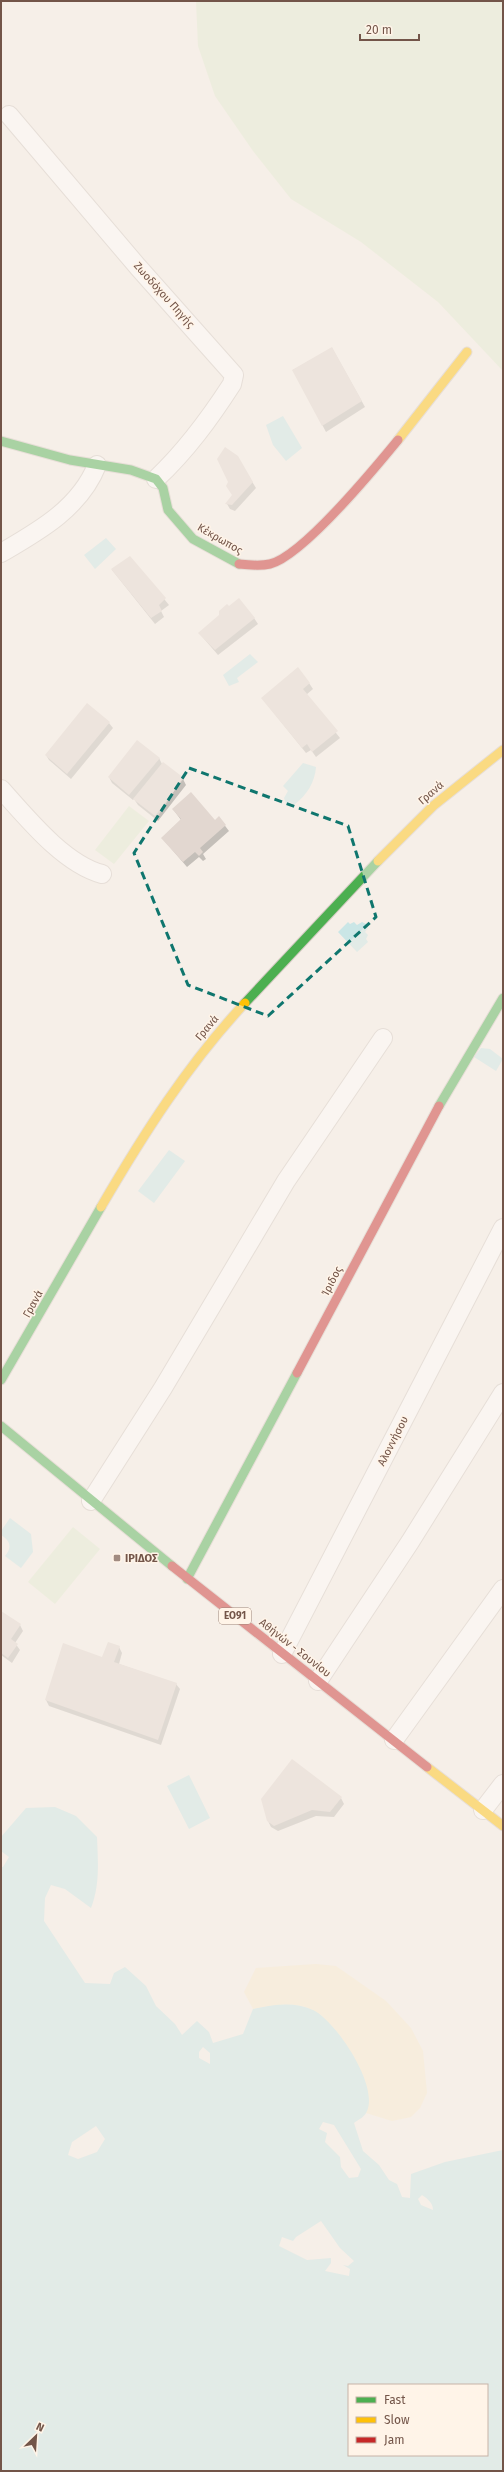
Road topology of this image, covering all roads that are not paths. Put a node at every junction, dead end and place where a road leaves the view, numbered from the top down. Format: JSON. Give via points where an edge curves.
{"nodes":[{"id":1,"x":9,"y":115,"type":"dead end"},
{"id":2,"x":467,"y":352,"type":"dead end"},
{"id":3,"x":1,"y":441,"type":"edge"},
{"id":4,"x":96,"y":465,"type":"junction"},
{"id":5,"x":156,"y":479,"type":"junction"},
{"id":6,"x":1,"y":553,"type":"edge"},
{"id":7,"x":503,"y":750,"type":"edge"},
{"id":8,"x":1,"y":789,"type":"edge"},
{"id":9,"x":102,"y":874,"type":"dead end"},
{"id":10,"x":503,"y":998,"type":"edge"},
{"id":11,"x":383,"y":1038,"type":"dead end"},
{"id":12,"x":503,"y":1228,"type":"edge"},
{"id":13,"x":1,"y":1380,"type":"edge"},
{"id":14,"x":503,"y":1393,"type":"edge"},
{"id":15,"x":1,"y":1426,"type":"edge"},
{"id":16,"x":92,"y":1501,"type":"junction"},
{"id":17,"x":187,"y":1579,"type":"junction"},
{"id":18,"x":503,"y":1589,"type":"edge"},
{"id":19,"x":282,"y":1654,"type":"junction"},
{"id":20,"x":318,"y":1681,"type":"junction"},
{"id":21,"x":394,"y":1740,"type":"junction"},
{"id":22,"x":503,"y":1784,"type":"edge"},
{"id":23,"x":483,"y":1810,"type":"junction"},
{"id":24,"x":503,"y":1826,"type":"edge"}],
"edges":[{"from":1,"to":5,"type":"street","name":"Ζωοδόχου Πηγής","via":[[234,375],[232,384],[185,451]]},
{"from":2,"to":5,"type":"street","name":"Κέκρωπος","via":[[371,473],[297,550],[270,564],[240,564],[193,539],[168,510],[163,488]]},
{"from":3,"to":4,"type":"street"},
{"from":4,"to":5,"type":"street","via":[[131,470]]},
{"from":4,"to":6,"type":"street","via":[[80,496],[31,536]]},
{"from":7,"to":13,"type":"street","name":"Γρανά","via":[[433,806],[365,874],[234,1015],[191,1066],[140,1140]]},
{"from":8,"to":9,"type":"street","via":[[37,830],[79,864],[90,871]]},
{"from":10,"to":17,"type":"street","name":"Ίριδος","via":[[454,1077]]},
{"from":11,"to":16,"type":"street","via":[[286,1181],[163,1388]]},
{"from":12,"to":19,"type":"street","name":"Αλοννήσου"},
{"from":14,"to":20,"type":"street","via":[[410,1542]]},
{"from":15,"to":16,"type":"street","name":"Αθήνών - Σουνίου","number":"ΕΟ91"},
{"from":16,"to":17,"type":"street","name":"Αθήνών - Σουνίου","number":"ΕΟ91"},
{"from":17,"to":19,"type":"street","name":"Αθήνών - Σουνίου","number":"ΕΟ91"},
{"from":18,"to":21,"type":"street"},
{"from":19,"to":20,"type":"street","name":"Αθήνών - Σουνίου","number":"ΕΟ91"},
{"from":20,"to":21,"type":"street","name":"Αθήνών - Σουνίου","number":"ΕΟ91"},
{"from":21,"to":23,"type":"street","name":"Αθήνών - Σουνίου","number":"ΕΟ91"},
{"from":22,"to":23,"type":"street"},
{"from":23,"to":24,"type":"street","name":"Αθήνών - Σουνίου","number":"ΕΟ91"}]}
